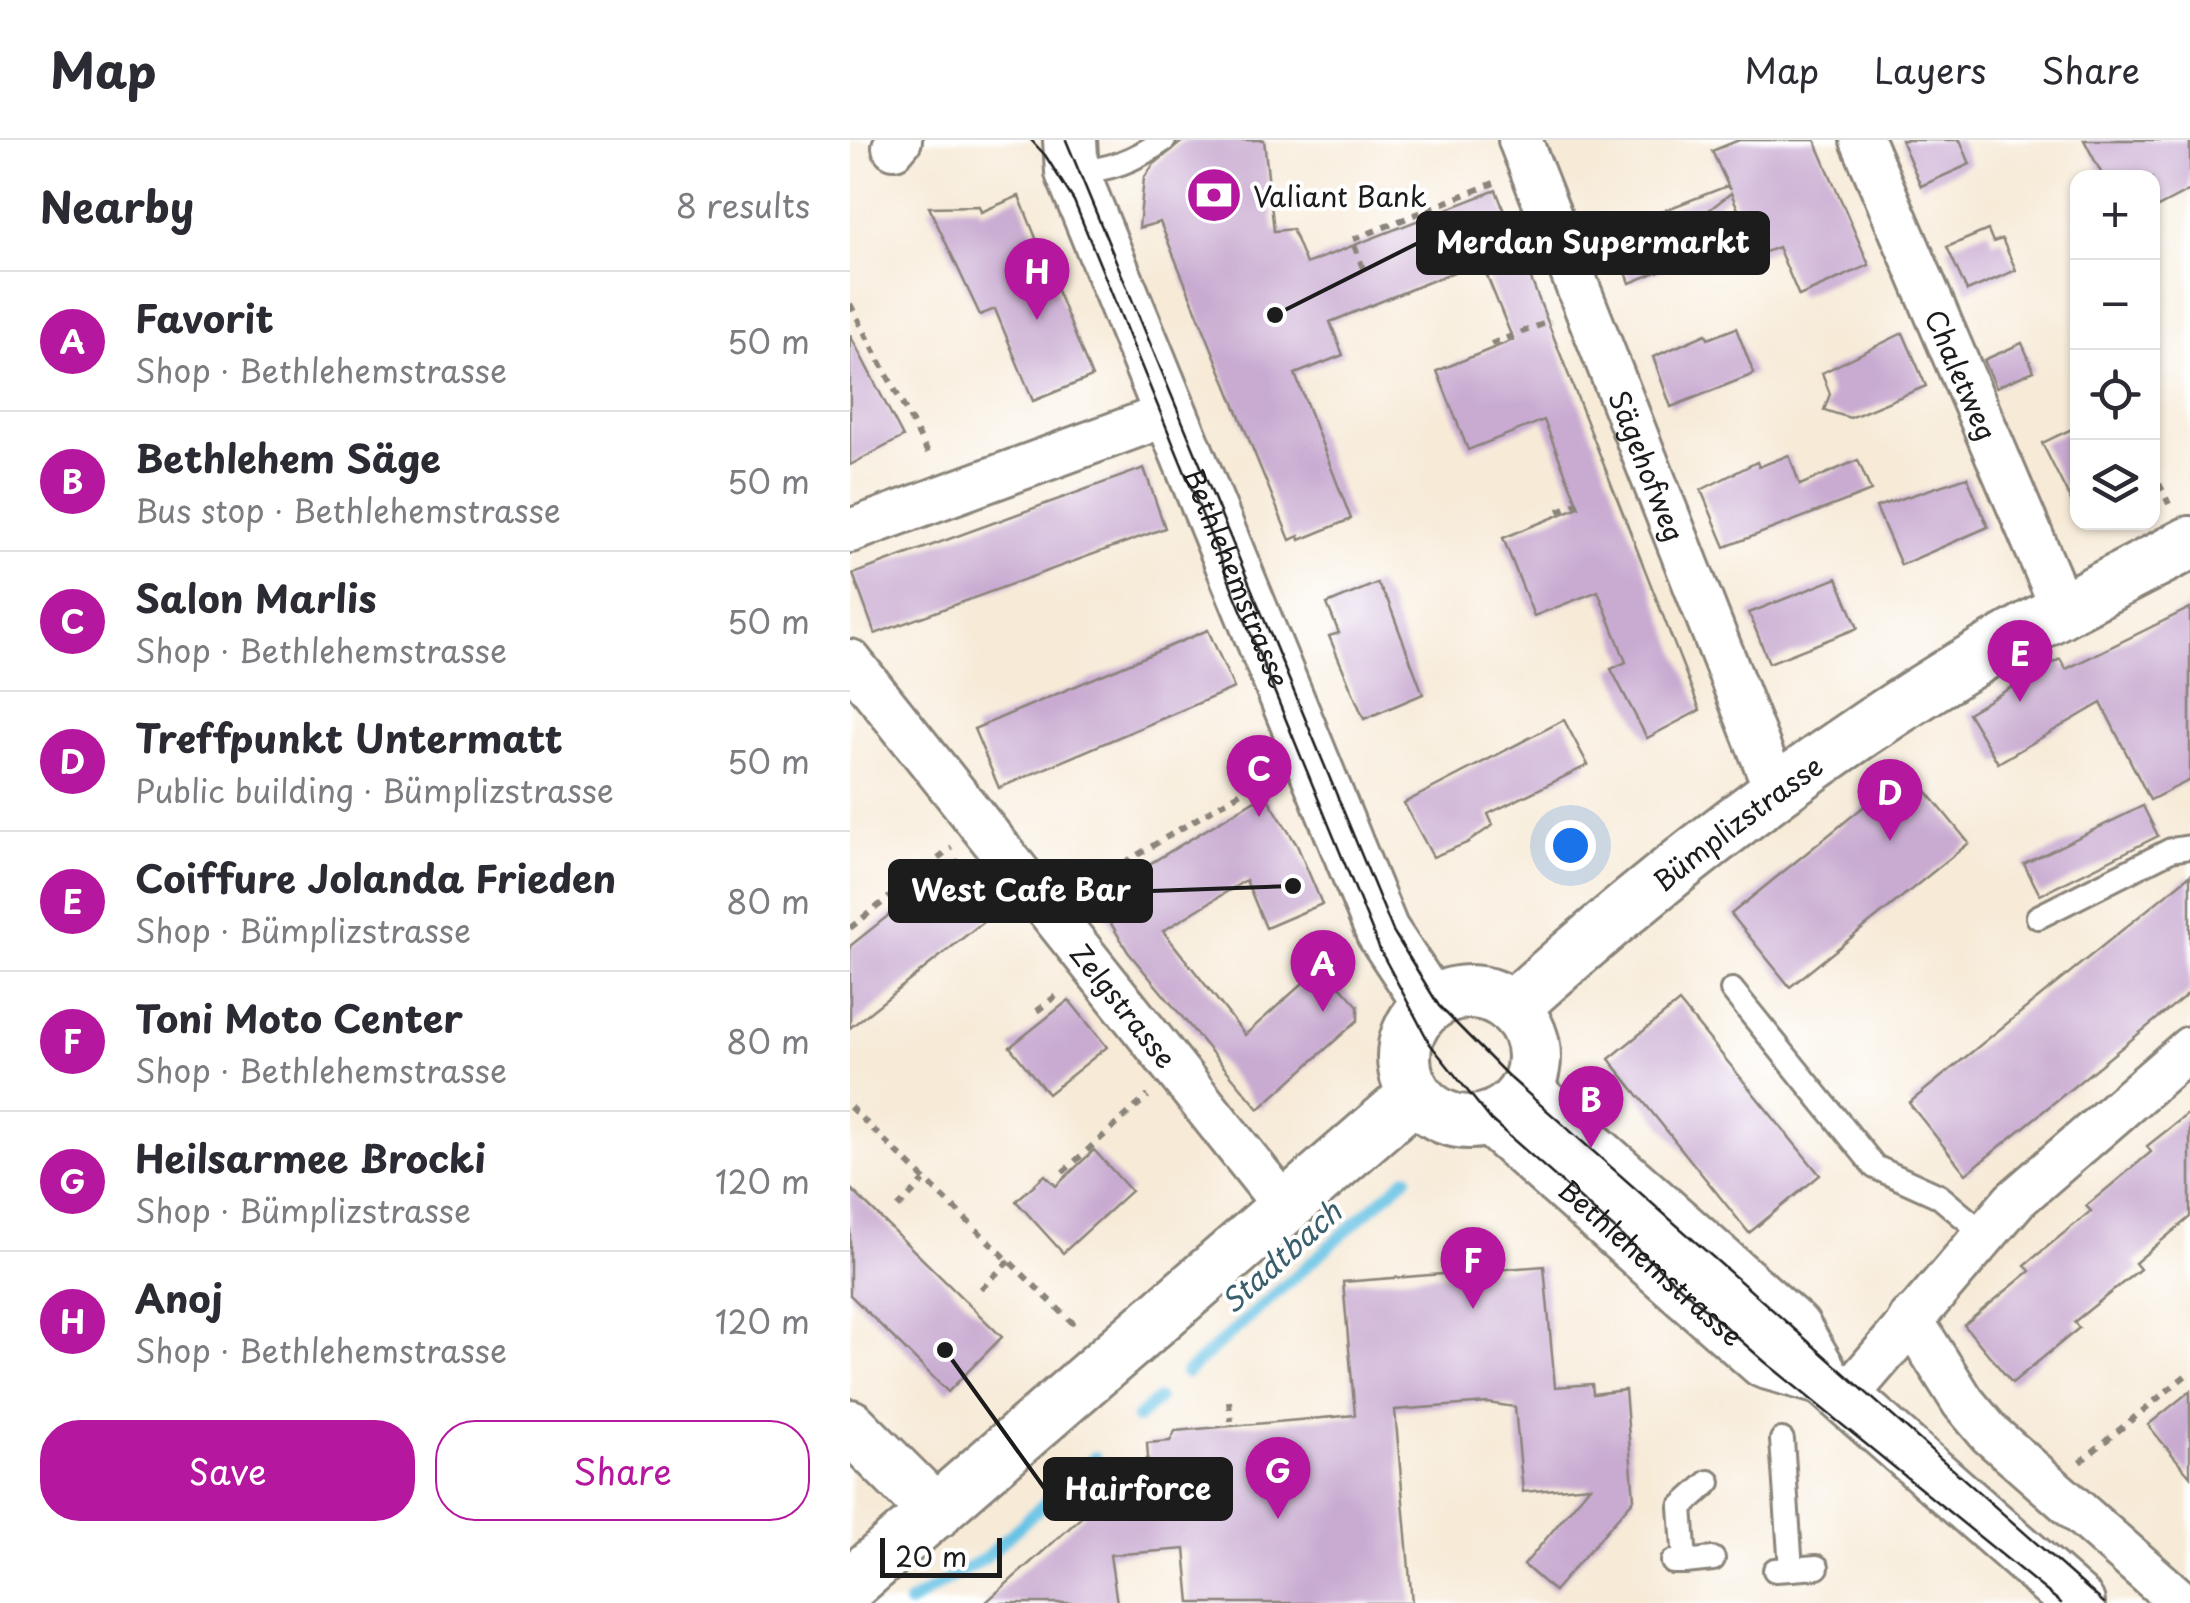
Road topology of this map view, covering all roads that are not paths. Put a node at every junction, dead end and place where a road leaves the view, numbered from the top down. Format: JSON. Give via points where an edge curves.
{"nodes":[{"id":1,"x":1164,"y":140,"type":"edge"},
{"id":2,"x":1862,"y":140,"type":"edge"},
{"id":3,"x":1526,"y":154,"type":"edge"},
{"id":4,"x":1071,"y":156,"type":"edge"},
{"id":5,"x":1170,"y":414,"type":"junction"},
{"id":6,"x":850,"y":530,"type":"edge"},
{"id":7,"x":2184,"y":531,"type":"edge"},
{"id":8,"x":2063,"y":610,"type":"junction"},
{"id":9,"x":850,"y":661,"type":"edge"},
{"id":10,"x":1776,"y":791,"type":"junction"},
{"id":11,"x":2190,"y":848,"type":"edge"},
{"id":12,"x":2038,"y":917,"type":"dead end"},
{"id":13,"x":1732,"y":990,"type":"dead end"},
{"id":14,"x":1430,"y":1004,"type":"junction"},
{"id":15,"x":1512,"y":1008,"type":"junction"},
{"id":16,"x":2190,"y":1048,"type":"edge"},
{"id":17,"x":1415,"y":1095,"type":"junction"},
{"id":18,"x":1508,"y":1105,"type":"junction"},
{"id":19,"x":1286,"y":1208,"type":"junction"},
{"id":20,"x":1983,"y":1234,"type":"junction"},
{"id":21,"x":1910,"y":1318,"type":"junction"},
{"id":22,"x":1834,"y":1388,"type":"junction"},
{"id":23,"x":850,"y":1426,"type":"edge"},
{"id":24,"x":1782,"y":1440,"type":"dead end"},
{"id":25,"x":1709,"y":1482,"type":"dead end"},
{"id":26,"x":936,"y":1512,"type":"junction"},
{"id":27,"x":1713,"y":1560,"type":"dead end"},
{"id":28,"x":1818,"y":1566,"type":"dead end"},
{"id":29,"x":850,"y":1585,"type":"edge"},
{"id":30,"x":2078,"y":1603,"type":"edge"},
{"id":31,"x":2182,"y":1603,"type":"edge"}],
"edges":[{"from":1,"to":4,"type":"lane","via":[[1138,158]]},
{"from":2,"to":8,"type":"street","name":"Chaletweg"},
{"from":3,"to":10,"type":"street","name":"Sägehofweg"},
{"from":4,"to":5,"type":"street","name":"Bethlehemstrasse"},
{"from":5,"to":6,"type":"street"},
{"from":5,"to":14,"type":"street","name":"Bethlehemstrasse","via":[[1382,930]]},
{"from":7,"to":8,"type":"street","name":"Bümplizstrasse"},
{"from":8,"to":10,"type":"street","name":"Bümplizstrasse","via":[[1912,699]]},
{"from":9,"to":19,"type":"street","name":"Zelgstrasse"},
{"from":10,"to":15,"type":"street","name":"Bümplizstrasse","via":[[1660,879]]},
{"from":11,"to":12,"type":"lane","via":[[2171,850]]},
{"from":13,"to":20,"type":"lane","via":[[1875,1167],[1938,1196]]},
{"from":14,"to":15,"type":"street","via":[[1462,992],[1497,997]]},
{"from":14,"to":17,"type":"street","via":[[1404,1046]]},
{"from":15,"to":18,"type":"street","via":[[1535,1054]]},
{"from":16,"to":20,"type":"street","via":[[2054,1163]]},
{"from":17,"to":18,"type":"street","via":[[1458,1122]]},
{"from":17,"to":19,"type":"street"},
{"from":18,"to":22,"type":"street","name":"Bethlehemstrasse","via":[[1794,1328]]},
{"from":19,"to":26,"type":"street"},
{"from":20,"to":21,"type":"street"},
{"from":21,"to":22,"type":"street"},
{"from":21,"to":31,"type":"street","via":[[1990,1434]]},
{"from":22,"to":30,"type":"street","name":"Bethlehemstrasse"},
{"from":23,"to":26,"type":"street"},
{"from":24,"to":28,"type":"lane","via":[[1783,1569]]},
{"from":25,"to":27,"type":"lane","via":[[1681,1507],[1679,1562]]},
{"from":26,"to":29,"type":"street"}]}
